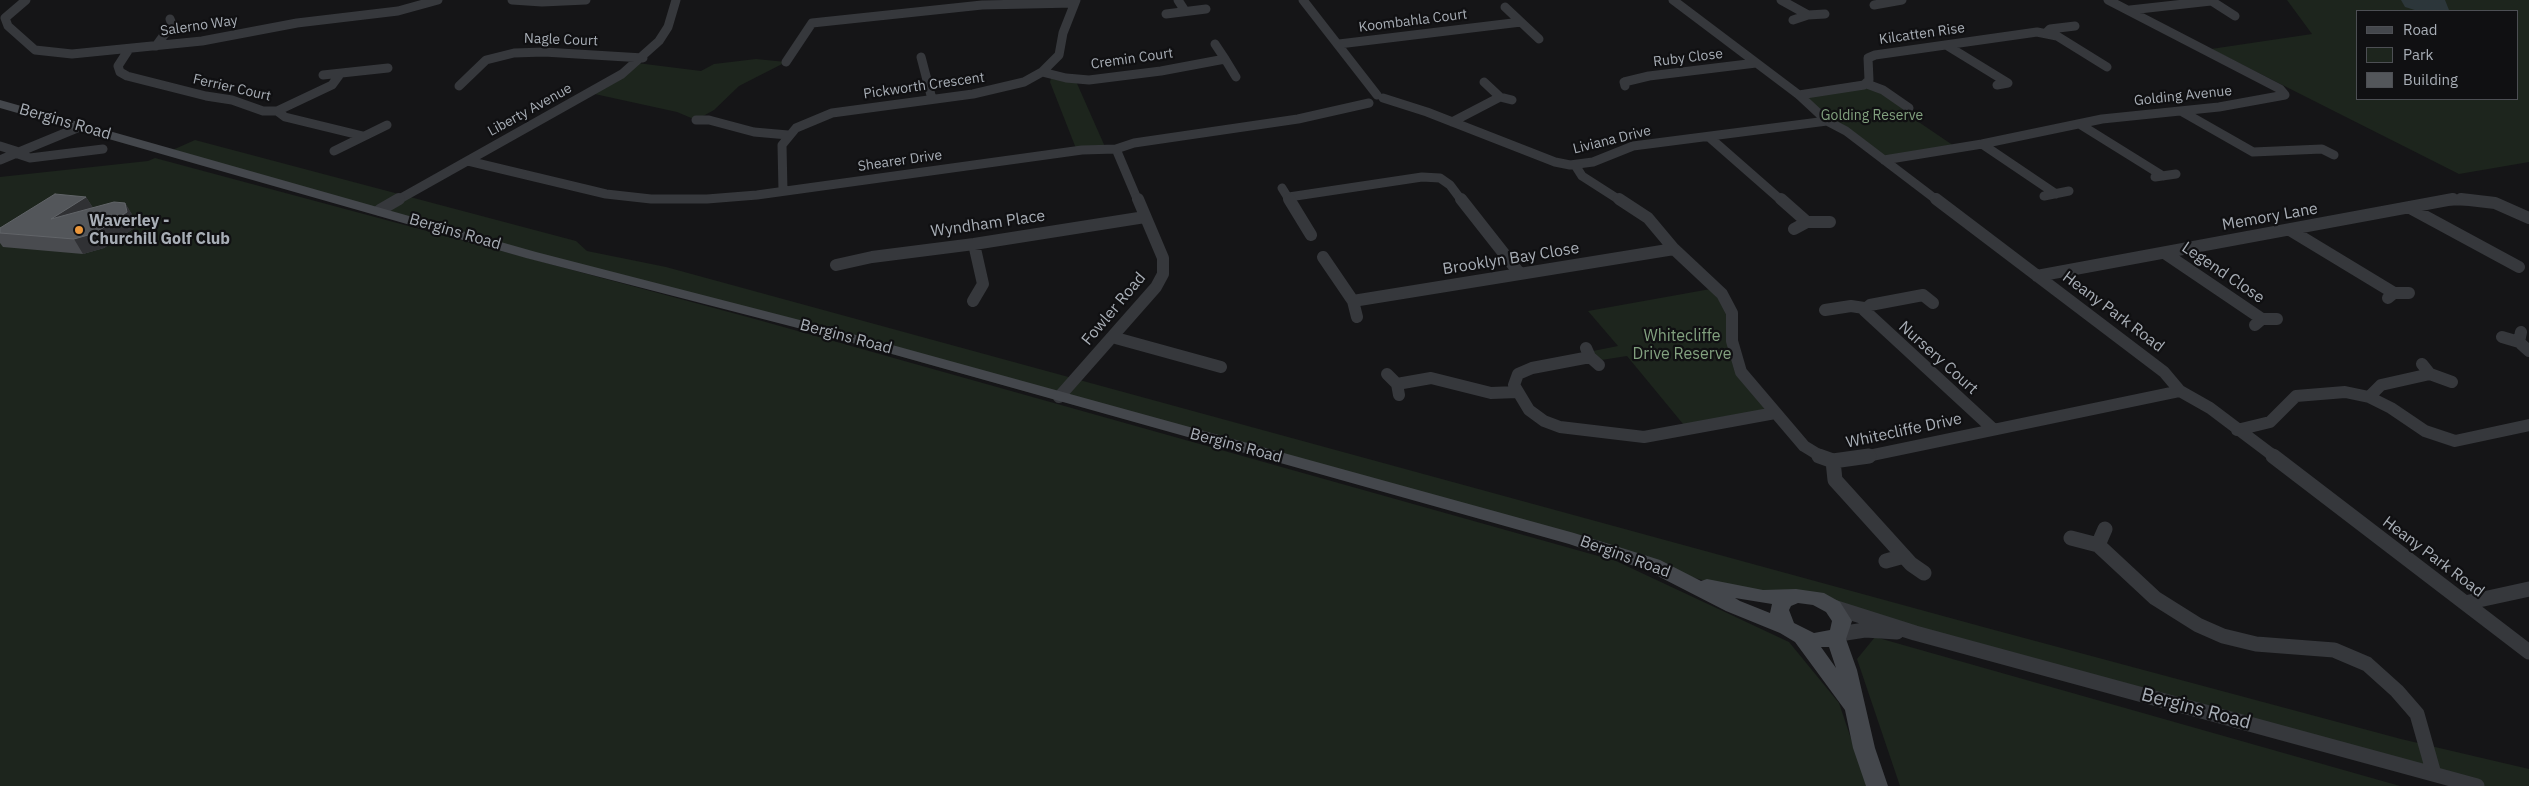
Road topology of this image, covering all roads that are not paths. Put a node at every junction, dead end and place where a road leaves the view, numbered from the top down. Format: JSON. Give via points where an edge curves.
{"nodes":[{"id":1,"x":26,"y":0,"type":"edge"},
{"id":2,"x":438,"y":0,"type":"edge"},
{"id":3,"x":512,"y":0,"type":"edge"},
{"id":4,"x":586,"y":0,"type":"edge"},
{"id":5,"x":668,"y":0,"type":"edge"},
{"id":6,"x":676,"y":0,"type":"edge"},
{"id":7,"x":1178,"y":0,"type":"edge"},
{"id":8,"x":1303,"y":0,"type":"edge"},
{"id":9,"x":1673,"y":0,"type":"edge"},
{"id":10,"x":1781,"y":0,"type":"edge"},
{"id":11,"x":1888,"y":0,"type":"edge"},
{"id":12,"x":1902,"y":0,"type":"edge"},
{"id":13,"x":2108,"y":0,"type":"edge"},
{"id":14,"x":2210,"y":0,"type":"edge"},
{"id":15,"x":1075,"y":1,"type":"edge"},
{"id":16,"x":1874,"y":5,"type":"dead end"},
{"id":17,"x":1505,"y":7,"type":"dead end"},
{"id":18,"x":1206,"y":9,"type":"dead end"},
{"id":19,"x":2130,"y":10,"type":"junction"},
{"id":20,"x":671,"y":11,"type":"junction"},
{"id":21,"x":1185,"y":11,"type":"junction"},
{"id":22,"x":1166,"y":14,"type":"dead end"},
{"id":23,"x":1825,"y":14,"type":"dead end"},
{"id":24,"x":1808,"y":15,"type":"junction"},
{"id":25,"x":2235,"y":16,"type":"dead end"},
{"id":26,"x":170,"y":19,"type":"dead end"},
{"id":27,"x":1793,"y":20,"type":"dead end"},
{"id":28,"x":1521,"y":22,"type":"junction"},
{"id":29,"x":2075,"y":26,"type":"dead end"},
{"id":30,"x":2046,"y":33,"type":"junction"},
{"id":31,"x":1539,"y":39,"type":"dead end"},
{"id":32,"x":1216,"y":44,"type":"dead end"},
{"id":33,"x":1338,"y":44,"type":"junction"},
{"id":34,"x":1946,"y":45,"type":"junction"},
{"id":35,"x":156,"y":46,"type":"junction"},
{"id":36,"x":129,"y":49,"type":"junction"},
{"id":37,"x":921,"y":57,"type":"dead end"},
{"id":38,"x":643,"y":58,"type":"junction"},
{"id":39,"x":1225,"y":59,"type":"junction"},
{"id":40,"x":786,"y":62,"type":"dead end"},
{"id":41,"x":1756,"y":63,"type":"junction"},
{"id":42,"x":2116,"y":66,"type":"dead end"},
{"id":43,"x":388,"y":68,"type":"dead end"},
{"id":44,"x":1042,"y":72,"type":"junction"},
{"id":45,"x":340,"y":74,"type":"junction"},
{"id":46,"x":322,"y":75,"type":"dead end"},
{"id":47,"x":1236,"y":77,"type":"dead end"},
{"id":48,"x":1366,"y":81,"type":"junction"},
{"id":49,"x":1484,"y":82,"type":"dead end"},
{"id":50,"x":1622,"y":82,"type":"dead end"},
{"id":51,"x":1867,"y":84,"type":"junction"},
{"id":52,"x":1997,"y":85,"type":"dead end"},
{"id":53,"x":459,"y":86,"type":"dead end"},
{"id":54,"x":1799,"y":95,"type":"junction"},
{"id":55,"x":1500,"y":97,"type":"junction"},
{"id":56,"x":932,"y":99,"type":"junction"},
{"id":57,"x":1380,"y":99,"type":"junction"},
{"id":58,"x":1365,"y":100,"type":"junction"},
{"id":59,"x":1512,"y":100,"type":"dead end"},
{"id":60,"x":0,"y":104,"type":"edge"},
{"id":61,"x":1909,"y":108,"type":"dead end"},
{"id":62,"x":278,"y":111,"type":"junction"},
{"id":63,"x":2180,"y":111,"type":"junction"},
{"id":64,"x":696,"y":120,"type":"dead end"},
{"id":65,"x":1828,"y":121,"type":"junction"},
{"id":66,"x":1452,"y":122,"type":"junction"},
{"id":67,"x":387,"y":125,"type":"dead end"},
{"id":68,"x":2081,"y":125,"type":"junction"},
{"id":69,"x":82,"y":126,"type":"junction"},
{"id":70,"x":788,"y":135,"type":"junction"},
{"id":71,"x":363,"y":136,"type":"junction"},
{"id":72,"x":1709,"y":137,"type":"junction"},
{"id":73,"x":2309,"y":142,"type":"dead end"},
{"id":74,"x":1982,"y":144,"type":"junction"},
{"id":75,"x":0,"y":146,"type":"edge"},
{"id":76,"x":1116,"y":148,"type":"junction"},
{"id":77,"x":103,"y":149,"type":"dead end"},
{"id":78,"x":2322,"y":149,"type":"junction"},
{"id":79,"x":334,"y":152,"type":"dead end"},
{"id":80,"x":17,"y":153,"type":"junction"},
{"id":81,"x":2334,"y":156,"type":"dead end"},
{"id":82,"x":0,"y":160,"type":"edge"},
{"id":83,"x":1884,"y":160,"type":"junction"},
{"id":84,"x":468,"y":161,"type":"junction"},
{"id":85,"x":1574,"y":165,"type":"junction"},
{"id":86,"x":2176,"y":174,"type":"dead end"},
{"id":87,"x":2163,"y":176,"type":"junction"},
{"id":88,"x":2150,"y":178,"type":"dead end"},
{"id":89,"x":1282,"y":188,"type":"dead end"},
{"id":90,"x":783,"y":191,"type":"junction"},
{"id":91,"x":2069,"y":191,"type":"dead end"},
{"id":92,"x":2056,"y":194,"type":"junction"},
{"id":93,"x":2044,"y":196,"type":"dead end"},
{"id":94,"x":1289,"y":197,"type":"junction"},
{"id":95,"x":2410,"y":208,"type":"junction"},
{"id":96,"x":380,"y":210,"type":"junction"},
{"id":97,"x":1145,"y":217,"type":"junction"},
{"id":98,"x":2529,"y":218,"type":"edge"},
{"id":99,"x":1807,"y":222,"type":"junction"},
{"id":100,"x":1830,"y":222,"type":"dead end"},
{"id":101,"x":1794,"y":229,"type":"dead end"},
{"id":102,"x":2290,"y":230,"type":"junction"},
{"id":103,"x":1311,"y":234,"type":"dead end"},
{"id":104,"x":974,"y":244,"type":"junction"},
{"id":105,"x":1674,"y":249,"type":"junction"},
{"id":106,"x":2166,"y":254,"type":"junction"},
{"id":107,"x":1323,"y":257,"type":"dead end"},
{"id":108,"x":836,"y":265,"type":"dead end"},
{"id":109,"x":2520,"y":269,"type":"edge"},
{"id":110,"x":1520,"y":274,"type":"junction"},
{"id":111,"x":2037,"y":276,"type":"junction"},
{"id":112,"x":1913,"y":287,"type":"dead end"},
{"id":113,"x":2409,"y":293,"type":"dead end"},
{"id":114,"x":1923,"y":295,"type":"junction"},
{"id":115,"x":973,"y":301,"type":"dead end"},
{"id":116,"x":1353,"y":301,"type":"junction"},
{"id":117,"x":1933,"y":303,"type":"dead end"},
{"id":118,"x":1864,"y":308,"type":"junction"},
{"id":119,"x":1825,"y":310,"type":"dead end"},
{"id":120,"x":1357,"y":317,"type":"dead end"},
{"id":121,"x":2277,"y":319,"type":"dead end"},
{"id":122,"x":1112,"y":337,"type":"junction"},
{"id":123,"x":2502,"y":337,"type":"dead end"},
{"id":124,"x":2529,"y":351,"type":"edge"},
{"id":125,"x":1592,"y":356,"type":"dead end"},
{"id":126,"x":1221,"y":366,"type":"dead end"},
{"id":127,"x":1387,"y":374,"type":"dead end"},
{"id":128,"x":2452,"y":382,"type":"dead end"},
{"id":129,"x":2180,"y":391,"type":"junction"},
{"id":130,"x":1517,"y":392,"type":"junction"},
{"id":131,"x":1059,"y":397,"type":"junction"},
{"id":132,"x":2369,"y":397,"type":"junction"},
{"id":133,"x":1775,"y":413,"type":"junction"},
{"id":134,"x":2529,"y":425,"type":"edge"},
{"id":135,"x":1992,"y":429,"type":"junction"},
{"id":136,"x":2237,"y":430,"type":"junction"},
{"id":137,"x":1833,"y":460,"type":"junction"},
{"id":138,"x":2105,"y":529,"type":"dead end"},
{"id":139,"x":2071,"y":538,"type":"dead end"},
{"id":140,"x":2098,"y":545,"type":"junction"},
{"id":141,"x":1904,"y":556,"type":"junction"},
{"id":142,"x":1886,"y":561,"type":"dead end"},
{"id":143,"x":1924,"y":573,"type":"dead end"},
{"id":144,"x":1688,"y":581,"type":"junction"},
{"id":145,"x":2529,"y":589,"type":"edge"},
{"id":146,"x":1790,"y":598,"type":"junction"},
{"id":147,"x":2465,"y":604,"type":"junction"},
{"id":148,"x":1833,"y":607,"type":"junction"},
{"id":149,"x":1794,"y":632,"type":"junction"},
{"id":150,"x":1914,"y":633,"type":"junction"},
{"id":151,"x":1837,"y":635,"type":"junction"},
{"id":152,"x":2529,"y":652,"type":"edge"},
{"id":153,"x":1856,"y":710,"type":"junction"},
{"id":154,"x":2434,"y":774,"type":"junction"},
{"id":155,"x":1877,"y":786,"type":"edge"},
{"id":156,"x":2477,"y":786,"type":"edge"}],
"edges":[{"from":1,"to":36,"type":"street","name":"Salerno Way","via":[[13,9],[5,22],[35,50],[72,54]]},
{"from":2,"to":35,"type":"street","name":"Salerno Way","via":[[386,13],[296,22],[223,38]]},
{"from":3,"to":4,"type":"street"},
{"from":5,"to":20,"type":"street"},
{"from":6,"to":20,"type":"street","name":"Liberty Avenue"},
{"from":7,"to":21,"type":"street"},
{"from":8,"to":33,"type":"street"},
{"from":9,"to":41,"type":"street","name":"Heany Park Road"},
{"from":10,"to":24,"type":"street"},
{"from":11,"to":12,"type":"street"},
{"from":11,"to":16,"type":"street"},
{"from":13,"to":19,"type":"street","name":"Golding Avenue"},
{"from":14,"to":19,"type":"street"},
{"from":14,"to":25,"type":"street"},
{"from":15,"to":40,"type":"street","via":[[990,4],[812,23]]},
{"from":15,"to":44,"type":"street","name":"Pickworth Crescent","via":[[1059,55]]},
{"from":17,"to":28,"type":"street"},
{"from":18,"to":21,"type":"street"},
{"from":19,"to":63,"type":"street","name":"Golding Avenue","via":[[2286,94]]},
{"from":20,"to":38,"type":"street","name":"Liberty Avenue","via":[[665,34]]},
{"from":21,"to":22,"type":"street"},
{"from":23,"to":24,"type":"street"},
{"from":24,"to":27,"type":"street"},
{"from":26,"to":35,"type":"street","via":[[172,24]]},
{"from":28,"to":31,"type":"street"},
{"from":28,"to":33,"type":"street","name":"Koombahla Court"},
{"from":29,"to":30,"type":"street","name":"Kilcatten Rise","via":[[2053,28]]},
{"from":30,"to":34,"type":"street","name":"Kilcatten Rise"},
{"from":30,"to":42,"type":"street","via":[[2064,40],[2104,68]]},
{"from":32,"to":39,"type":"street"},
{"from":33,"to":48,"type":"street"},
{"from":34,"to":51,"type":"street","name":"Kilcatten Rise","via":[[1869,57]]},
{"from":34,"to":52,"type":"street","via":[[2012,83]]},
{"from":35,"to":36,"type":"street","name":"Salerno Way"},
{"from":36,"to":62,"type":"street","name":"Ferrier Court","via":[[118,66],[120,72],[127,76],[232,100],[263,111]]},
{"from":37,"to":56,"type":"street"},
{"from":38,"to":53,"type":"street","name":"Nagle Court","via":[[514,52],[486,60]]},
{"from":38,"to":84,"type":"street","name":"Liberty Avenue","via":[[610,81]]},
{"from":39,"to":44,"type":"street","name":"Cremin Court","via":[[1095,80]]},
{"from":39,"to":47,"type":"street"},
{"from":41,"to":50,"type":"street","name":"Ruby Close"},
{"from":41,"to":54,"type":"street","name":"Heany Park Road"},
{"from":43,"to":45,"type":"street"},
{"from":44,"to":56,"type":"street","name":"Pickworth Crescent","via":[[1010,87]]},
{"from":45,"to":46,"type":"street"},
{"from":45,"to":62,"type":"street","via":[[332,85]]},
{"from":48,"to":57,"type":"street"},
{"from":48,"to":58,"type":"street"},
{"from":49,"to":55,"type":"street"},
{"from":51,"to":54,"type":"street"},
{"from":51,"to":61,"type":"street","via":[[1883,90]]},
{"from":54,"to":65,"type":"street","name":"Heany Park Road"},
{"from":55,"to":59,"type":"street"},
{"from":55,"to":66,"type":"street"},
{"from":56,"to":70,"type":"street","name":"Pickworth Crescent","via":[[832,113],[806,122]]},
{"from":57,"to":58,"type":"street","name":"Liviana Drive"},
{"from":57,"to":66,"type":"street","name":"Liviana Drive"},
{"from":58,"to":76,"type":"street","name":"Shearer Drive","via":[[1298,119]]},
{"from":60,"to":69,"type":"main road","name":"Bergins Road"},
{"from":62,"to":71,"type":"street","name":"Ferrier Court","via":[[285,117]]},
{"from":63,"to":68,"type":"street","name":"Golding Avenue","via":[[2102,119]]},
{"from":63,"to":78,"type":"street","via":[[2253,152]]},
{"from":64,"to":70,"type":"street","via":[[709,120],[754,132]]},
{"from":65,"to":72,"type":"street","name":"Liviana Drive"},
{"from":65,"to":83,"type":"street","name":"Heany Park Road"},
{"from":66,"to":85,"type":"street","name":"Liviana Drive","via":[[1556,162]]},
{"from":67,"to":71,"type":"street"},
{"from":68,"to":74,"type":"street","name":"Golding Avenue","via":[[2061,126]]},
{"from":68,"to":87,"type":"street"},
{"from":69,"to":80,"type":"street"},
{"from":69,"to":96,"type":"main road","name":"Bergins Road"},
{"from":70,"to":90,"type":"street","via":[[782,152]]},
{"from":71,"to":79,"type":"street"},
{"from":72,"to":85,"type":"street","name":"Liviana Drive","via":[[1633,146],[1593,162]]},
{"from":72,"to":99,"type":"street"},
{"from":73,"to":78,"type":"street"},
{"from":74,"to":83,"type":"street","name":"Golding Avenue"},
{"from":74,"to":92,"type":"street"},
{"from":75,"to":80,"type":"street"},
{"from":76,"to":90,"type":"street","name":"Shearer Drive"},
{"from":76,"to":97,"type":"street","name":"Fowler Road"},
{"from":77,"to":80,"type":"street","via":[[30,158]]},
{"from":78,"to":81,"type":"street"},
{"from":80,"to":82,"type":"street"},
{"from":83,"to":111,"type":"street","name":"Heany Park Road"},
{"from":84,"to":90,"type":"street","name":"Shearer Drive","via":[[587,190],[636,198],[707,199]]},
{"from":84,"to":96,"type":"street","name":"Liberty Avenue"},
{"from":85,"to":105,"type":"street","name":"Whitecliffe Drive","via":[[1582,176],[1648,218]]},
{"from":86,"to":87,"type":"street"},
{"from":87,"to":88,"type":"street"},
{"from":89,"to":94,"type":"street"},
{"from":91,"to":92,"type":"street"},
{"from":92,"to":93,"type":"street"},
{"from":94,"to":103,"type":"street"},
{"from":94,"to":110,"type":"street","via":[[1422,177],[1440,178],[1450,185]]},
{"from":95,"to":98,"type":"street","name":"Memory Lane","via":[[2463,198],[2508,208]]},
{"from":95,"to":102,"type":"street","name":"Memory Lane"},
{"from":95,"to":109,"type":"street"},
{"from":96,"to":131,"type":"main road","name":"Bergins Road"},
{"from":97,"to":104,"type":"street","name":"Wyndham Place"},
{"from":97,"to":122,"type":"street","name":"Fowler Road","via":[[1163,258],[1163,274],[1156,287]]},
{"from":99,"to":100,"type":"street"},
{"from":99,"to":101,"type":"street"},
{"from":102,"to":106,"type":"street","name":"Memory Lane"},
{"from":102,"to":113,"type":"street","via":[[2391,295]]},
{"from":104,"to":108,"type":"street","name":"Wyndham Place"},
{"from":104,"to":115,"type":"street","via":[[983,284]]},
{"from":105,"to":110,"type":"street","name":"Brooklyn Bay Close"},
{"from":105,"to":133,"type":"street","name":"Whitecliffe Drive","via":[[1727,300],[1732,313],[1732,341],[1737,362],[1748,382]]},
{"from":106,"to":111,"type":"street","name":"Memory Lane"},
{"from":106,"to":121,"type":"street","name":"Legend Close","via":[[2258,322]]},
{"from":107,"to":116,"type":"street"},
{"from":110,"to":116,"type":"street","name":"Brooklyn Bay Close"},
{"from":111,"to":129,"type":"street","name":"Heany Park Road","via":[[2164,372]]},
{"from":112,"to":114,"type":"street"},
{"from":114,"to":117,"type":"street"},
{"from":114,"to":118,"type":"street","name":"Nursery Court"},
{"from":116,"to":120,"type":"street"},
{"from":118,"to":119,"type":"street","name":"Nursery Court","via":[[1851,306]]},
{"from":118,"to":135,"type":"street","name":"Nursery Court","via":[[1868,316]]},
{"from":122,"to":126,"type":"street"},
{"from":122,"to":131,"type":"street","name":"Fowler Road"},
{"from":123,"to":124,"type":"street","via":[[2520,337]]},
{"from":125,"to":130,"type":"street","via":[[1522,371],[1514,380]]},
{"from":127,"to":130,"type":"street","via":[[1398,389],[1432,378],[1491,393]]},
{"from":128,"to":132,"type":"street","via":[[2426,369],[2381,385]]},
{"from":129,"to":135,"type":"street","name":"Whitecliffe Drive"},
{"from":129,"to":136,"type":"street","name":"Heany Park Road"},
{"from":130,"to":133,"type":"street","via":[[1533,414],[1551,424],[1633,436],[1663,436]]},
{"from":131,"to":144,"type":"main road","name":"Bergins Road","via":[[1574,539],[1629,556]]},
{"from":132,"to":134,"type":"street","via":[[2425,431],[2455,441]]},
{"from":132,"to":136,"type":"street","via":[[2345,392],[2306,393],[2292,399],[2270,422]]},
{"from":133,"to":137,"type":"street","name":"Whitecliffe Drive","via":[[1808,450]]},
{"from":135,"to":137,"type":"street","name":"Whitecliffe Drive","via":[[1851,460]]},
{"from":136,"to":147,"type":"street","name":"Heany Park Road"},
{"from":137,"to":141,"type":"street","via":[[1835,480]]},
{"from":138,"to":140,"type":"street"},
{"from":139,"to":140,"type":"street"},
{"from":140,"to":154,"type":"street","via":[[2154,598],[2198,625],[2223,636],[2256,644],[2334,650],[2366,664],[2417,714]]},
{"from":141,"to":142,"type":"street"},
{"from":141,"to":143,"type":"street"},
{"from":144,"to":146,"type":"main road","name":"Bergins Road"},
{"from":144,"to":149,"type":"main road","name":"Bergins Road","via":[[1733,606]]},
{"from":145,"to":147,"type":"street"},
{"from":146,"to":148,"type":"main road","via":[[1812,597]]},
{"from":146,"to":149,"type":"main road","via":[[1781,605],[1779,616]]},
{"from":147,"to":152,"type":"street","name":"Heany Park Road"},
{"from":148,"to":150,"type":"street","name":"Bergins Road"},
{"from":148,"to":151,"type":"main road","via":[[1842,621]]},
{"from":149,"to":151,"type":"main road","via":[[1826,640]]},
{"from":149,"to":153,"type":"main road"},
{"from":150,"to":151,"type":"street","name":"Bergins Road","via":[[1865,630]]},
{"from":150,"to":154,"type":"street","name":"Bergins Road"},
{"from":151,"to":153,"type":"main road"},
{"from":153,"to":155,"type":"main road"},
{"from":154,"to":156,"type":"street","name":"Bergins Road"}]}
